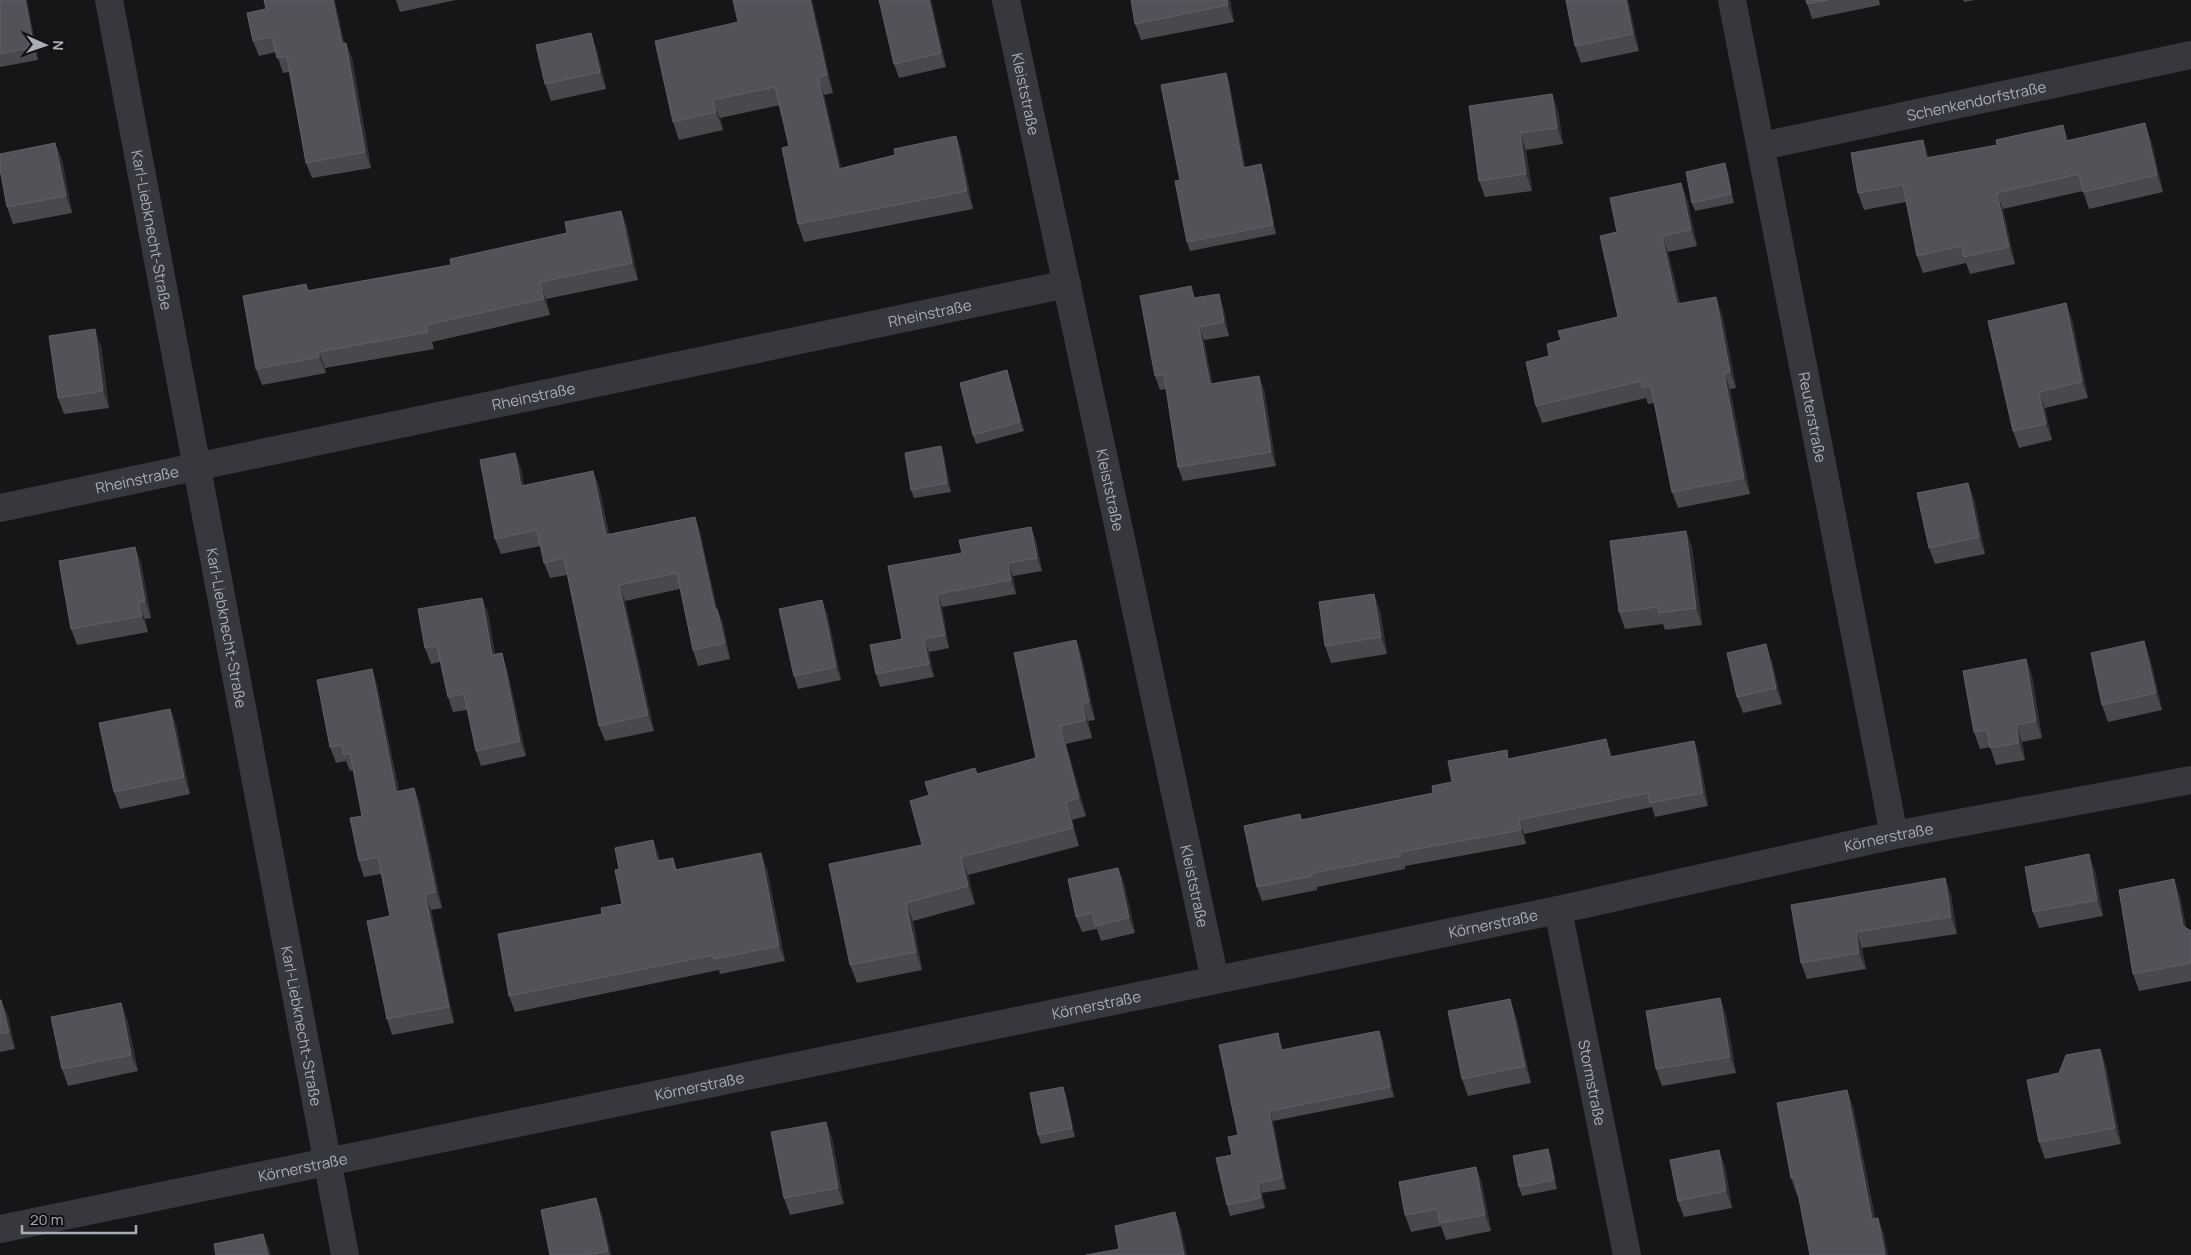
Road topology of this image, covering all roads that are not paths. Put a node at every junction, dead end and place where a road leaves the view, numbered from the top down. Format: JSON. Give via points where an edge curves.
{"nodes":[{"id":1,"x":110,"y":0,"type":"edge"},
{"id":2,"x":1006,"y":0,"type":"edge"},
{"id":3,"x":1732,"y":0,"type":"edge"},
{"id":4,"x":2191,"y":55,"type":"edge"},
{"id":5,"x":1762,"y":146,"type":"junction"},
{"id":6,"x":1067,"y":284,"type":"junction"},
{"id":7,"x":197,"y":466,"type":"junction"},
{"id":8,"x":0,"y":508,"type":"edge"},
{"id":9,"x":2191,"y":780,"type":"edge"},
{"id":10,"x":1894,"y":835,"type":"junction"},
{"id":11,"x":1558,"y":910,"type":"junction"},
{"id":12,"x":1215,"y":980,"type":"junction"},
{"id":13,"x":326,"y":1161,"type":"junction"},
{"id":14,"x":0,"y":1228,"type":"edge"},
{"id":15,"x":345,"y":1255,"type":"edge"},
{"id":16,"x":1627,"y":1255,"type":"edge"}],
"edges":[{"from":1,"to":7,"type":"street","name":"Karl-Liebknecht-Straße"},
{"from":2,"to":6,"type":"street","name":"Kleiststraße"},
{"from":3,"to":5,"type":"street","name":"Reuterstraße"},
{"from":4,"to":5,"type":"street","name":"Schenkendorfstraße"},
{"from":5,"to":10,"type":"street","name":"Reuterstraße"},
{"from":6,"to":7,"type":"street","name":"Rheinstraße"},
{"from":6,"to":12,"type":"street","name":"Kleiststraße"},
{"from":7,"to":8,"type":"street","name":"Rheinstraße"},
{"from":7,"to":13,"type":"street","name":"Karl-Liebknecht-Straße"},
{"from":9,"to":10,"type":"street","name":"Körnerstraße"},
{"from":10,"to":11,"type":"street","name":"Körnerstraße"},
{"from":11,"to":12,"type":"street","name":"Körnerstraße"},
{"from":11,"to":16,"type":"street","name":"Stormstraße"},
{"from":12,"to":13,"type":"street","name":"Körnerstraße"},
{"from":13,"to":14,"type":"street","name":"Körnerstraße"},
{"from":13,"to":15,"type":"street","name":"Karl-Liebknecht-Straße"}]}
